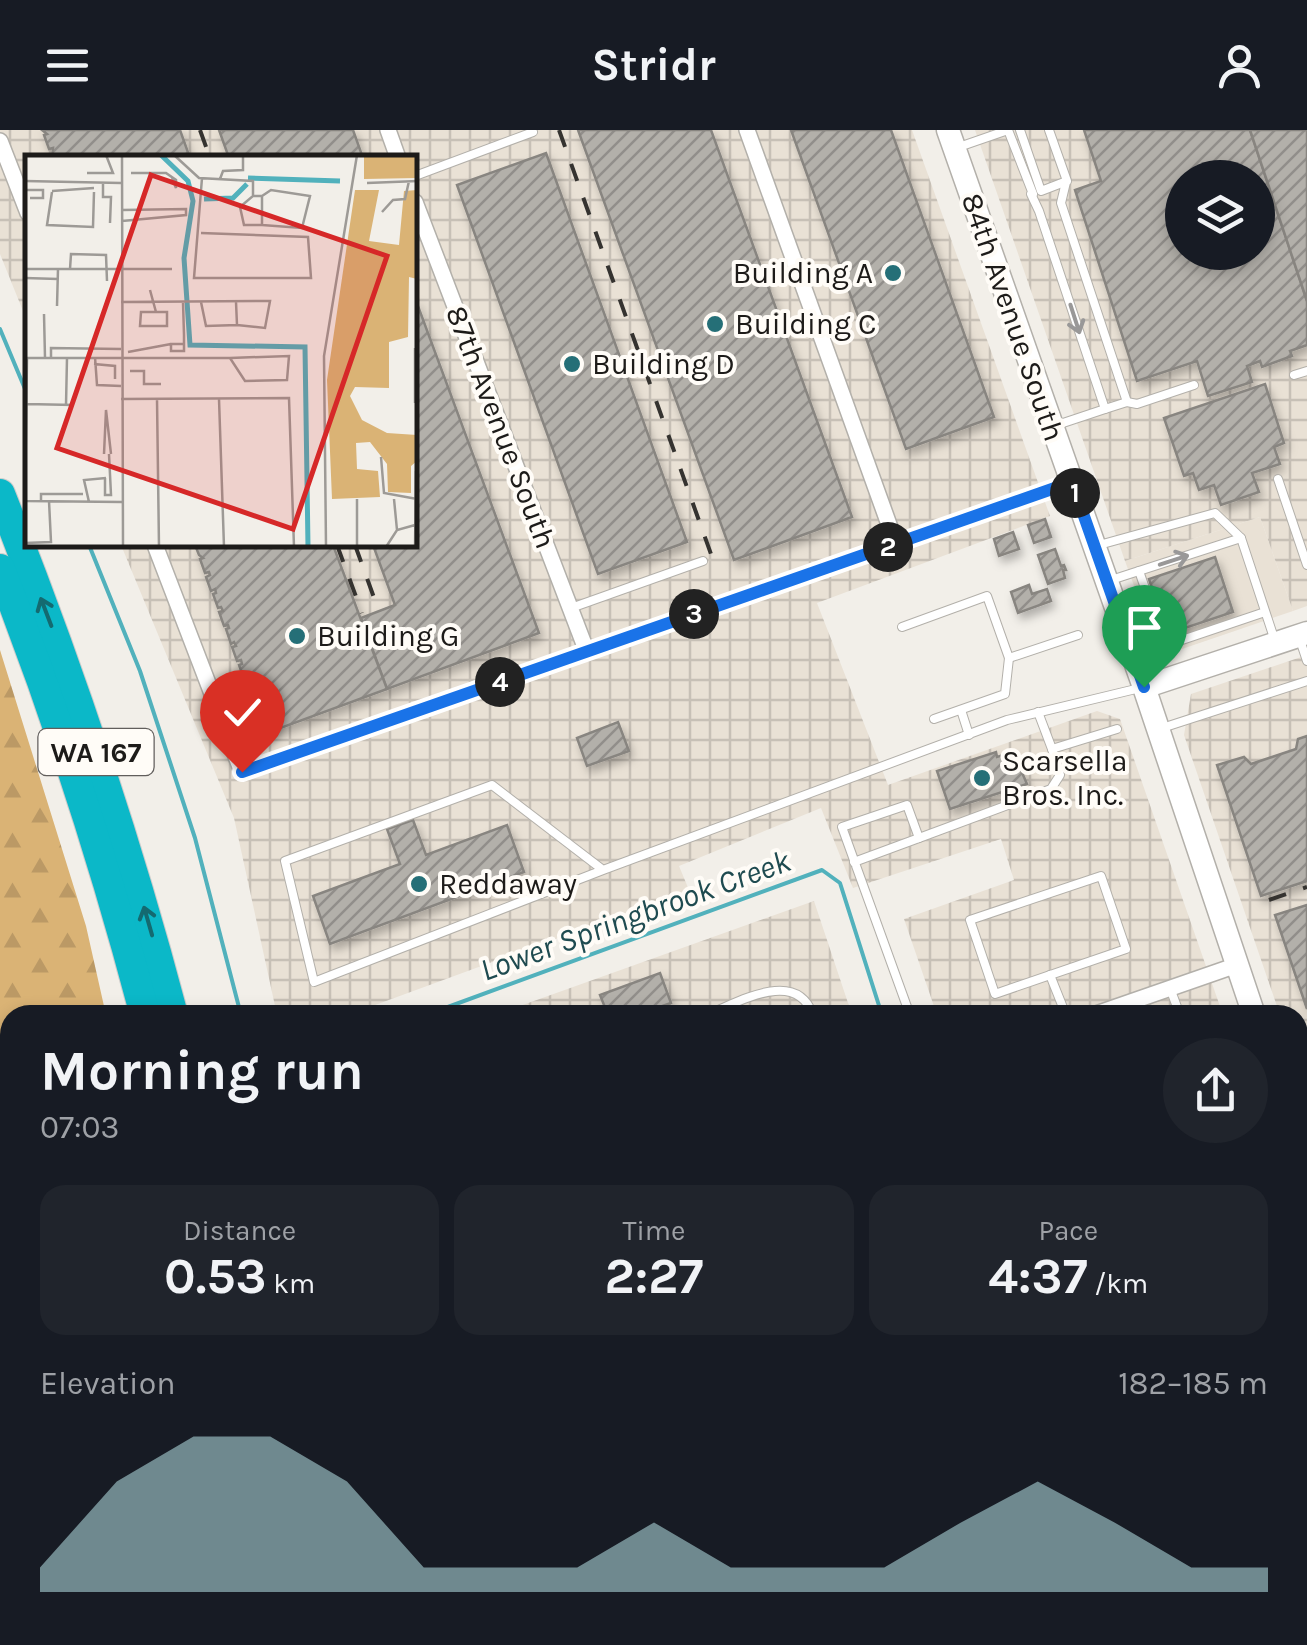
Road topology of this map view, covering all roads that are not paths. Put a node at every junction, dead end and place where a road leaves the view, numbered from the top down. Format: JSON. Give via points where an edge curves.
{"nodes":[{"id":1,"x":388,"y":130,"type":"edge"},
{"id":2,"x":747,"y":130,"type":"edge"},
{"id":3,"x":1008,"y":130,"type":"edge"},
{"id":4,"x":1020,"y":130,"type":"edge"},
{"id":5,"x":1049,"y":130,"type":"edge"},
{"id":6,"x":532,"y":132,"type":"edge"},
{"id":7,"x":951,"y":140,"type":"edge"},
{"id":8,"x":0,"y":141,"type":"edge"},
{"id":9,"x":397,"y":155,"type":"edge"},
{"id":10,"x":418,"y":175,"type":"edge"},
{"id":11,"x":1066,"y":182,"type":"junction"},
{"id":12,"x":1041,"y":191,"type":"junction"},
{"id":13,"x":1030,"y":194,"type":"junction"},
{"id":14,"x":25,"y":204,"type":"edge"},
{"id":15,"x":418,"y":210,"type":"edge"},
{"id":16,"x":1081,"y":262,"type":"junction"},
{"id":17,"x":1059,"y":269,"type":"junction"},
{"id":18,"x":1307,"y":371,"type":"edge"},
{"id":19,"x":1294,"y":375,"type":"dead end"},
{"id":20,"x":1194,"y":385,"type":"dead end"},
{"id":21,"x":1127,"y":402,"type":"junction"},
{"id":22,"x":1105,"y":409,"type":"junction"},
{"id":23,"x":1052,"y":427,"type":"junction"},
{"id":24,"x":1278,"y":478,"type":"dead end"},
{"id":25,"x":1072,"y":482,"type":"junction"},
{"id":26,"x":0,"y":494,"type":"edge"},
{"id":27,"x":1241,"y":538,"type":"junction"},
{"id":28,"x":896,"y":544,"type":"junction"},
{"id":29,"x":1094,"y":546,"type":"junction"},
{"id":30,"x":156,"y":548,"type":"edge"},
{"id":31,"x":704,"y":560,"type":"dead end"},
{"id":32,"x":1307,"y":564,"type":"edge"},
{"id":33,"x":0,"y":569,"type":"edge"},
{"id":34,"x":1140,"y":571,"type":"junction"},
{"id":35,"x":1106,"y":581,"type":"junction"},
{"id":36,"x":0,"y":598,"type":"edge"},
{"id":37,"x":570,"y":608,"type":"junction"},
{"id":38,"x":1265,"y":612,"type":"junction"},
{"id":39,"x":902,"y":627,"type":"dead end"},
{"id":40,"x":1078,"y":634,"type":"dead end"},
{"id":41,"x":1303,"y":634,"type":"edge"},
{"id":42,"x":1276,"y":644,"type":"junction"},
{"id":43,"x":587,"y":652,"type":"junction"},
{"id":44,"x":1009,"y":658,"type":"junction"},
{"id":45,"x":1307,"y":661,"type":"edge"},
{"id":46,"x":1307,"y":682,"type":"edge"},
{"id":47,"x":1144,"y":687,"type":"junction"},
{"id":48,"x":960,"y":710,"type":"junction"},
{"id":49,"x":1038,"y":712,"type":"junction"},
{"id":50,"x":934,"y":720,"type":"dead end"},
{"id":51,"x":1117,"y":729,"type":"dead end"},
{"id":52,"x":1158,"y":730,"type":"junction"},
{"id":53,"x":969,"y":734,"type":"junction"},
{"id":54,"x":1052,"y":749,"type":"junction"},
{"id":55,"x":919,"y":838,"type":"junction"},
{"id":56,"x":854,"y":862,"type":"junction"},
{"id":57,"x":603,"y":870,"type":"junction"},
{"id":58,"x":1237,"y":965,"type":"junction"},
{"id":59,"x":1050,"y":975,"type":"junction"},
{"id":60,"x":1170,"y":988,"type":"junction"},
{"id":61,"x":130,"y":1005,"type":"edge"},
{"id":62,"x":142,"y":1005,"type":"edge"},
{"id":63,"x":171,"y":1005,"type":"edge"},
{"id":64,"x":733,"y":1005,"type":"edge"},
{"id":65,"x":809,"y":1005,"type":"edge"},
{"id":66,"x":906,"y":1005,"type":"edge"},
{"id":67,"x":1062,"y":1005,"type":"edge"},
{"id":68,"x":1122,"y":1005,"type":"edge"},
{"id":69,"x":1176,"y":1005,"type":"edge"},
{"id":70,"x":1251,"y":1005,"type":"edge"}],
"edges":[{"from":1,"to":9,"type":"street"},
{"from":2,"to":28,"type":"street"},
{"from":3,"to":7,"type":"lane"},
{"from":3,"to":13,"type":"lane"},
{"from":4,"to":12,"type":"lane"},
{"from":5,"to":11,"type":"lane"},
{"from":6,"to":10,"type":"lane"},
{"from":7,"to":23,"type":"main road","name":"84th Avenue South"},
{"from":8,"to":14,"type":"street"},
{"from":11,"to":12,"type":"lane"},
{"from":11,"to":16,"type":"lane","via":[[1062,203]]},
{"from":12,"to":13,"type":"lane"},
{"from":13,"to":17,"type":"lane"},
{"from":15,"to":37,"type":"street","name":"87th Avenue South"},
{"from":16,"to":17,"type":"lane"},
{"from":16,"to":21,"type":"lane"},
{"from":17,"to":22,"type":"lane","one_way":true},
{"from":18,"to":19,"type":"lane"},
{"from":20,"to":21,"type":"lane"},
{"from":21,"to":22,"type":"lane"},
{"from":22,"to":23,"type":"lane"},
{"from":23,"to":25,"type":"main road","name":"84th Avenue South"},
{"from":24,"to":32,"type":"lane"},
{"from":25,"to":28,"type":"street"},
{"from":25,"to":29,"type":"main road","name":"84th Avenue South"},
{"from":63,"to":26,"type":"highway","number":"WA 167","one_way":true,"via":[[110,793]]},
{"from":27,"to":29,"type":"lane","via":[[1216,512]]},
{"from":34,"to":27,"type":"lane","one_way":true},
{"from":27,"to":38,"type":"lane"},
{"from":28,"to":43,"type":"street"},
{"from":29,"to":35,"type":"main road","name":"84th Avenue South"},
{"from":30,"to":43,"type":"street","via":[[242,772]]},
{"from":31,"to":37,"type":"lane"},
{"from":33,"to":62,"type":"highway","via":[[77,780]]},
{"from":34,"to":35,"type":"lane"},
{"from":34,"to":38,"type":"lane","via":[[1162,637],[1182,640]]},
{"from":35,"to":47,"type":"main road","name":"84th Avenue South"},
{"from":36,"to":61,"type":"highway","number":"WA 167","via":[[83,833]]},
{"from":37,"to":43,"type":"street","name":"87th Avenue South"},
{"from":38,"to":42,"type":"lane"},
{"from":39,"to":44,"type":"lane","via":[[986,596]]},
{"from":40,"to":44,"type":"lane"},
{"from":41,"to":42,"type":"main road"},
{"from":41,"to":45,"type":"lane"},
{"from":42,"to":47,"type":"main road"},
{"from":44,"to":48,"type":"lane","via":[[1005,694]]},
{"from":46,"to":52,"type":"lane"},
{"from":47,"to":49,"type":"lane"},
{"from":47,"to":52,"type":"main road","name":"84th Avenue South"},
{"from":48,"to":50,"type":"lane"},
{"from":48,"to":53,"type":"lane"},
{"from":49,"to":53,"type":"lane"},
{"from":49,"to":54,"type":"lane"},
{"from":51,"to":54,"type":"lane"},
{"from":52,"to":58,"type":"main road","name":"84th Avenue South"},
{"from":53,"to":57,"type":"lane"},
{"from":54,"to":55,"type":"lane","via":[[1060,775],[1051,788]]},
{"from":55,"to":56,"type":"lane"},
{"from":55,"to":56,"type":"lane","via":[[907,805],[842,827]]},
{"from":56,"to":66,"type":"lane"},
{"from":57,"to":57,"type":"lane","via":[[492,785],[285,861],[314,982]]},
{"from":58,"to":60,"type":"street"},
{"from":58,"to":70,"type":"main road","name":"84th Avenue South"},
{"from":59,"to":59,"type":"lane","via":[[995,994],[970,920],[1101,876],[1126,949]]},
{"from":59,"to":67,"type":"lane"},
{"from":60,"to":68,"type":"street"},
{"from":60,"to":69,"type":"lane"},
{"from":64,"to":65,"type":"lane","via":[[776,989],[792,990]]}]}
